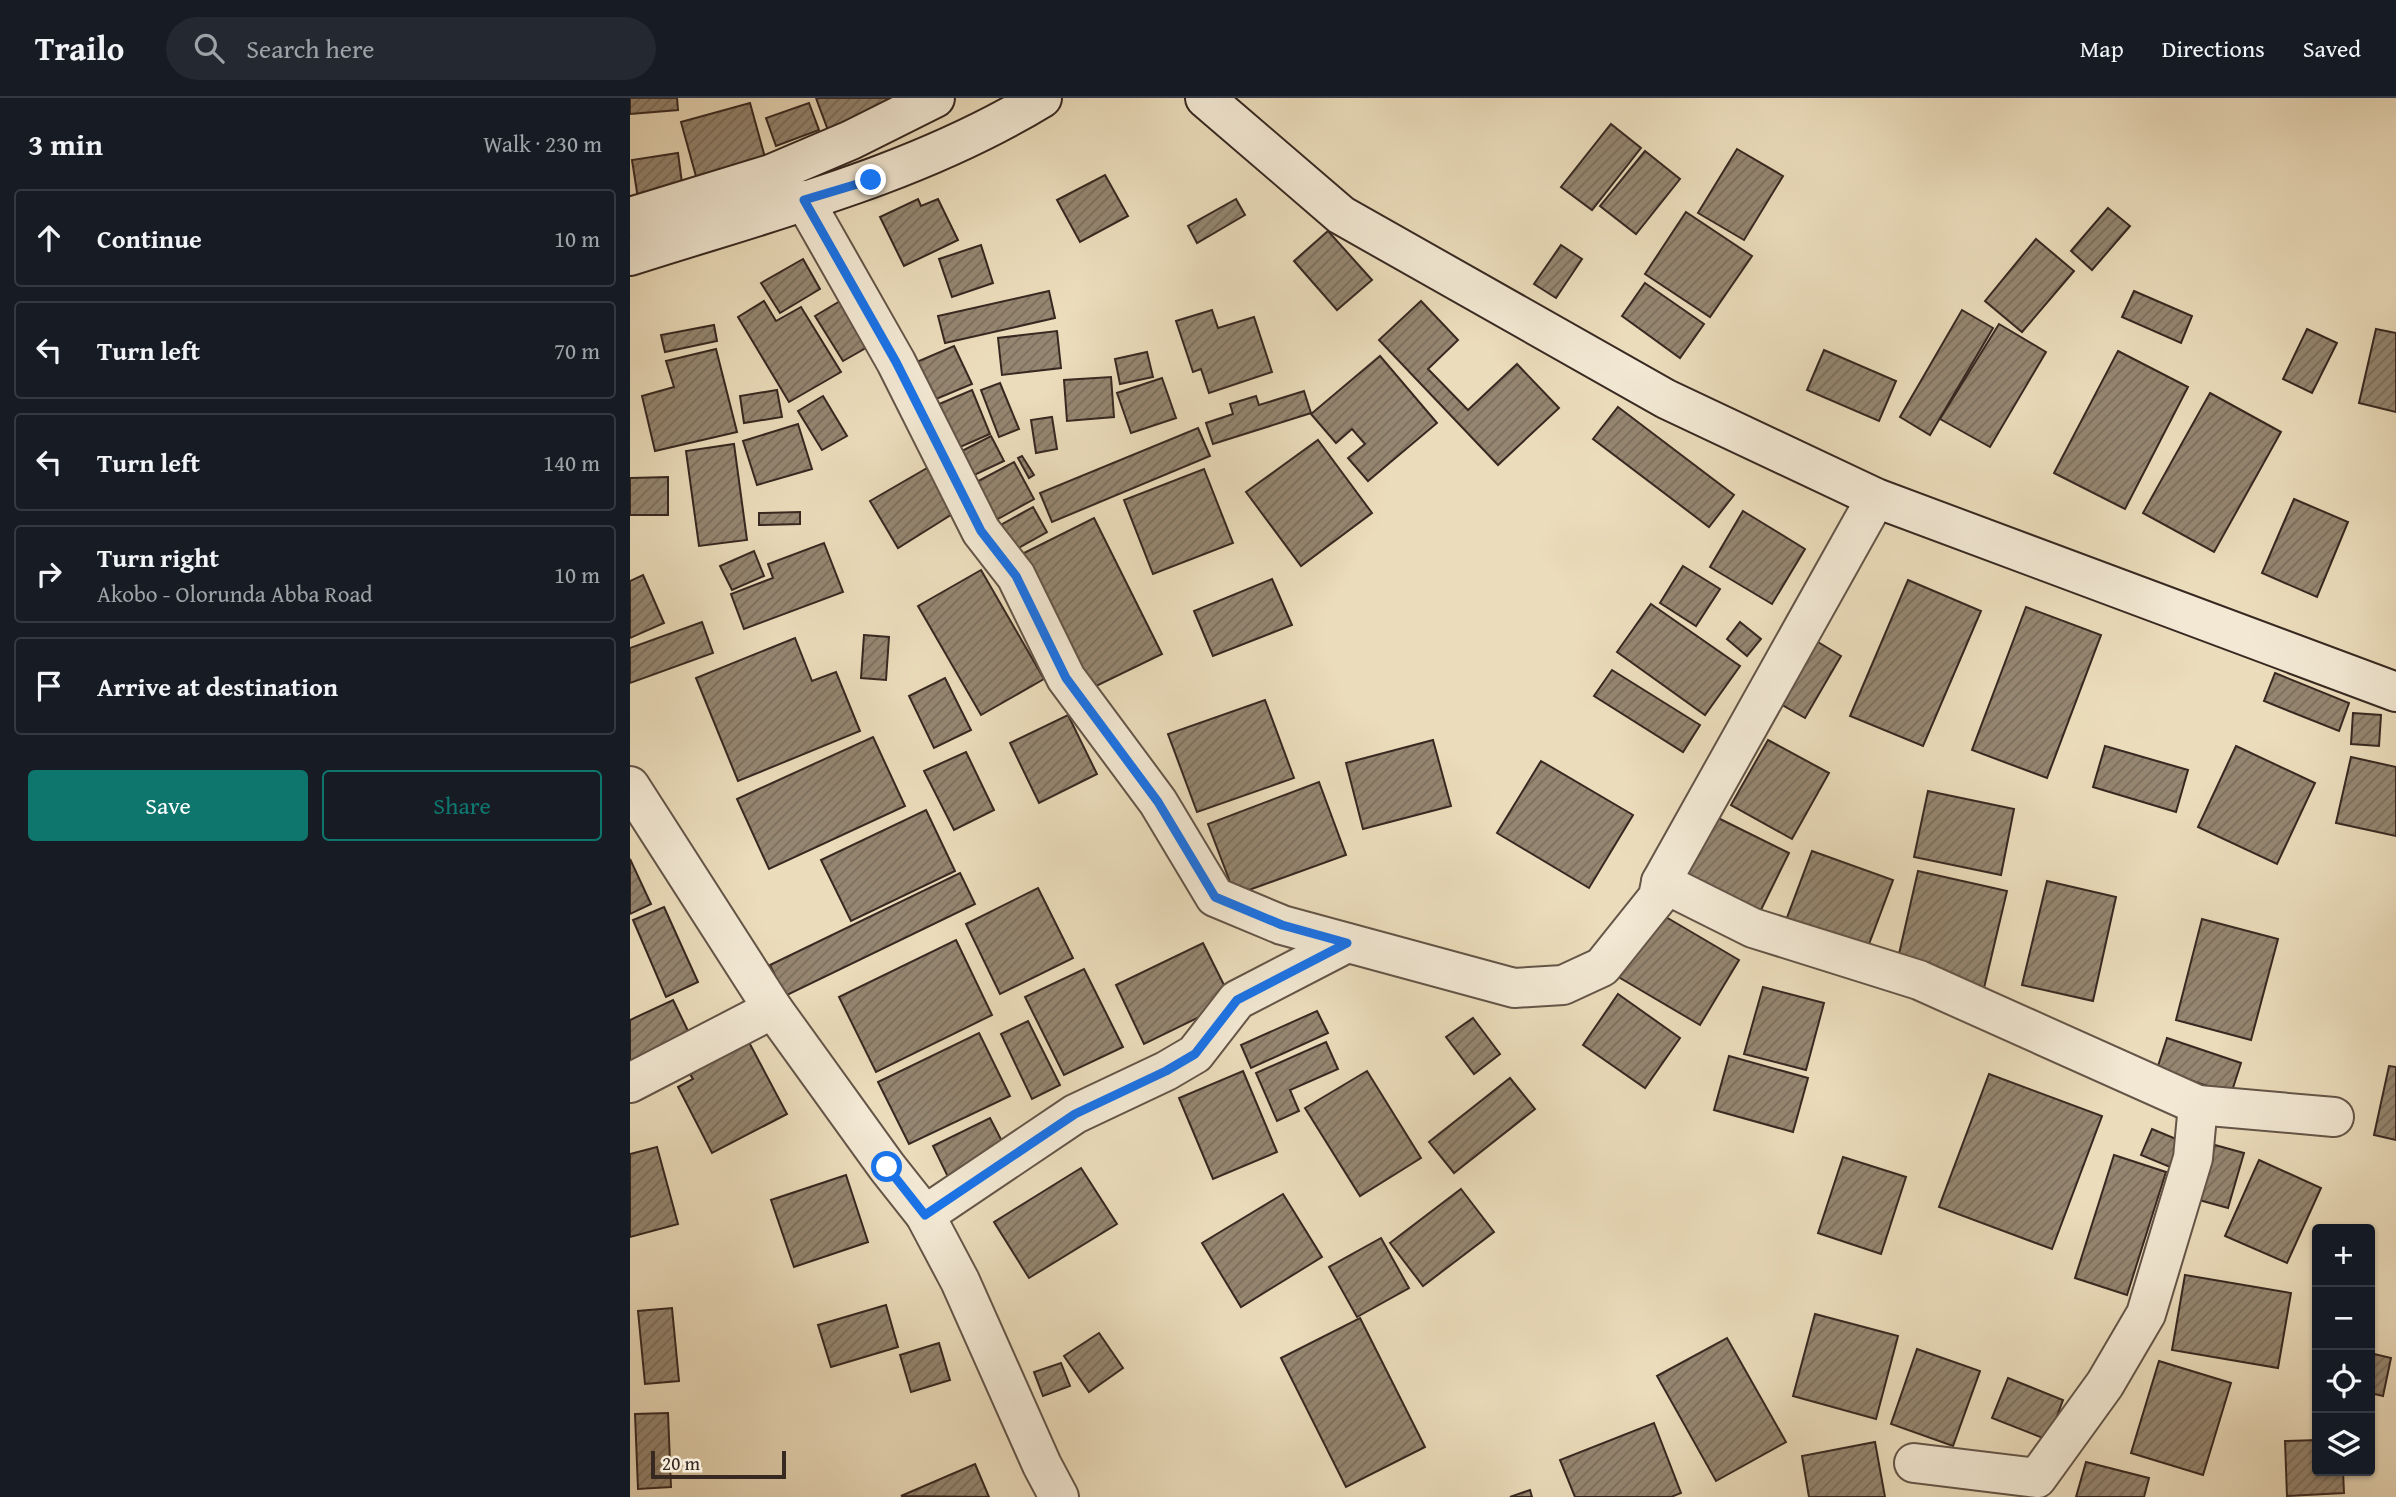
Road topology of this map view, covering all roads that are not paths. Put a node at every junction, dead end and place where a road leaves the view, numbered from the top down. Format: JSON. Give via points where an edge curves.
{"nodes":[{"id":1,"x":935,"y":98,"type":"edge"},
{"id":2,"x":1042,"y":98,"type":"edge"},
{"id":3,"x":1205,"y":98,"type":"edge"},
{"id":4,"x":804,"y":200,"type":"junction"},
{"id":5,"x":630,"y":216,"type":"edge"},
{"id":6,"x":630,"y":256,"type":"edge"},
{"id":7,"x":1876,"y":498,"type":"junction"},
{"id":8,"x":2396,"y":692,"type":"edge"},
{"id":9,"x":630,"y":786,"type":"edge"},
{"id":10,"x":1661,"y":882,"type":"junction"},
{"id":11,"x":1347,"y":943,"type":"junction"},
{"id":12,"x":773,"y":1009,"type":"junction"},
{"id":13,"x":630,"y":1083,"type":"edge"},
{"id":14,"x":2198,"y":1105,"type":"junction"},
{"id":15,"x":2334,"y":1116,"type":"dead end"},
{"id":16,"x":925,"y":1215,"type":"junction"},
{"id":17,"x":1914,"y":1464,"type":"dead end"},
{"id":18,"x":2041,"y":1488,"type":"edge"},
{"id":19,"x":1059,"y":1497,"type":"edge"}],
"edges":[{"from":1,"to":5,"type":"street","via":[[771,174]]},
{"from":2,"to":4,"type":"street","via":[[1002,122],[871,180]]},
{"from":3,"to":7,"type":"street","via":[[1341,215],[1665,400]]},
{"from":4,"to":6,"type":"street"},
{"from":4,"to":11,"type":"street","via":[[896,362],[981,531],[1016,576],[1066,678],[1158,802],[1215,897],[1282,925]]},
{"from":7,"to":8,"type":"street"},
{"from":7,"to":10,"type":"street"},
{"from":9,"to":12,"type":"street"},
{"from":10,"to":11,"type":"street","via":[[1658,897],[1602,967],[1563,985],[1514,988]]},
{"from":10,"to":14,"type":"street","via":[[1753,928],[1919,980]]},
{"from":11,"to":16,"type":"street","via":[[1237,1000],[1195,1054],[1075,1114]]},
{"from":12,"to":13,"type":"street"},
{"from":12,"to":16,"type":"street"},
{"from":14,"to":15,"type":"street"},
{"from":14,"to":18,"type":"street","via":[[2193,1158],[2146,1314]]},
{"from":16,"to":19,"type":"street"},
{"from":17,"to":18,"type":"street"}]}
